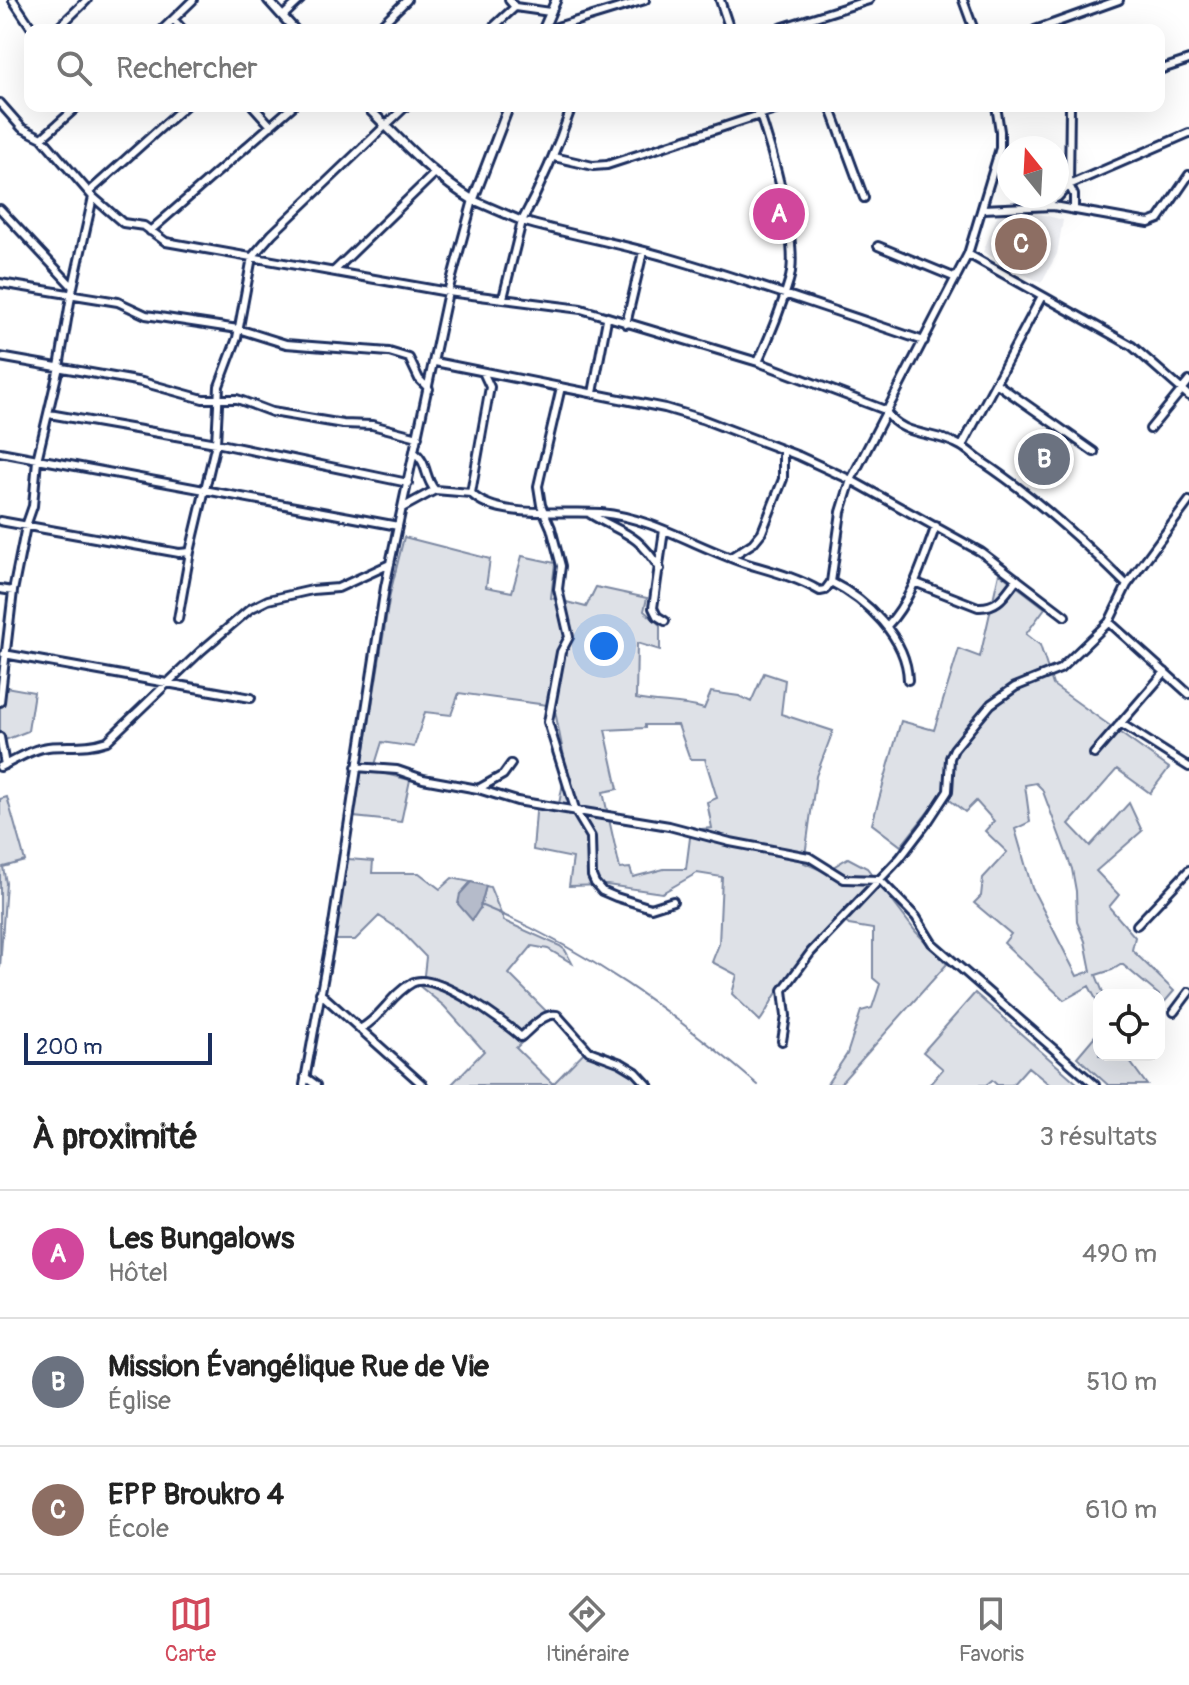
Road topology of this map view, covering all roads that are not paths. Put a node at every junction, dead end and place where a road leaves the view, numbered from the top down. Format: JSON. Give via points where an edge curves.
{"nodes":[{"id":1,"x":13,"y":0,"type":"edge"},
{"id":2,"x":87,"y":0,"type":"edge"},
{"id":3,"x":193,"y":0,"type":"edge"},
{"id":4,"x":268,"y":0,"type":"edge"},
{"id":5,"x":300,"y":0,"type":"edge"},
{"id":6,"x":407,"y":0,"type":"edge"},
{"id":7,"x":509,"y":0,"type":"edge"},
{"id":8,"x":556,"y":0,"type":"edge"},
{"id":9,"x":645,"y":0,"type":"edge"},
{"id":10,"x":720,"y":0,"type":"edge"},
{"id":11,"x":869,"y":0,"type":"edge"},
{"id":12,"x":963,"y":0,"type":"edge"},
{"id":13,"x":1119,"y":0,"type":"edge"},
{"id":14,"x":515,"y":7,"type":"junction"},
{"id":15,"x":550,"y":12,"type":"junction"},
{"id":16,"x":283,"y":16,"type":"junction"},
{"id":17,"x":174,"y":20,"type":"junction"},
{"id":18,"x":29,"y":24,"type":"edge"},
{"id":19,"x":62,"y":24,"type":"edge"},
{"id":20,"x":169,"y":24,"type":"edge"},
{"id":21,"x":178,"y":24,"type":"edge"},
{"id":22,"x":290,"y":24,"type":"edge"},
{"id":23,"x":382,"y":24,"type":"edge"},
{"id":24,"x":497,"y":24,"type":"edge"},
{"id":25,"x":547,"y":24,"type":"edge"},
{"id":26,"x":565,"y":24,"type":"edge"},
{"id":27,"x":728,"y":24,"type":"edge"},
{"id":28,"x":793,"y":24,"type":"edge"},
{"id":29,"x":972,"y":24,"type":"edge"},
{"id":30,"x":1063,"y":24,"type":"edge"},
{"id":31,"x":1189,"y":60,"type":"edge"},
{"id":32,"x":1165,"y":68,"type":"edge"},
{"id":33,"x":0,"y":103,"type":"edge"},
{"id":34,"x":71,"y":112,"type":"edge"},
{"id":35,"x":179,"y":112,"type":"edge"},
{"id":36,"x":258,"y":112,"type":"edge"},
{"id":37,"x":286,"y":112,"type":"edge"},
{"id":38,"x":372,"y":112,"type":"edge"},
{"id":39,"x":399,"y":112,"type":"edge"},
{"id":40,"x":507,"y":112,"type":"edge"},
{"id":41,"x":570,"y":112,"type":"edge"},
{"id":42,"x":759,"y":112,"type":"edge"},
{"id":43,"x":769,"y":112,"type":"edge"},
{"id":44,"x":832,"y":112,"type":"edge"},
{"id":45,"x":997,"y":112,"type":"edge"},
{"id":46,"x":1070,"y":112,"type":"edge"},
{"id":47,"x":760,"y":115,"type":"junction"},
{"id":48,"x":385,"y":125,"type":"junction"},
{"id":49,"x":271,"y":126,"type":"junction"},
{"id":50,"x":1189,"y":133,"type":"edge"},
{"id":51,"x":42,"y":138,"type":"junction"},
{"id":52,"x":554,"y":157,"type":"junction"},
{"id":53,"x":435,"y":173,"type":"junction"},
{"id":54,"x":1189,"y":175,"type":"edge"},
{"id":55,"x":1069,"y":185,"type":"junction"},
{"id":56,"x":91,"y":195,"type":"junction"},
{"id":57,"x":864,"y":198,"type":"dead end"},
{"id":58,"x":473,"y":200,"type":"junction"},
{"id":59,"x":998,"y":208,"type":"edge"},
{"id":60,"x":1062,"y":208,"type":"edge"},
{"id":61,"x":0,"y":209,"type":"edge"},
{"id":62,"x":983,"y":209,"type":"junction"},
{"id":63,"x":1074,"y":210,"type":"junction"},
{"id":64,"x":522,"y":221,"type":"junction"},
{"id":65,"x":150,"y":231,"type":"junction"},
{"id":66,"x":878,"y":246,"type":"dead end"},
{"id":67,"x":643,"y":252,"type":"junction"},
{"id":68,"x":968,"y":254,"type":"junction"},
{"id":69,"x":252,"y":257,"type":"junction"},
{"id":70,"x":334,"y":271,"type":"junction"},
{"id":71,"x":956,"y":278,"type":"junction"},
{"id":72,"x":0,"y":283,"type":"edge"},
{"id":73,"x":73,"y":287,"type":"junction"},
{"id":74,"x":448,"y":292,"type":"junction"},
{"id":75,"x":784,"y":292,"type":"junction"},
{"id":76,"x":71,"y":296,"type":"junction"},
{"id":77,"x":1042,"y":296,"type":"junction"},
{"id":78,"x":503,"y":298,"type":"junction"},
{"id":79,"x":607,"y":319,"type":"junction"},
{"id":80,"x":626,"y":324,"type":"junction"},
{"id":81,"x":238,"y":329,"type":"junction"},
{"id":82,"x":924,"y":341,"type":"junction"},
{"id":83,"x":0,"y":357,"type":"edge"},
{"id":84,"x":435,"y":362,"type":"junction"},
{"id":85,"x":758,"y":362,"type":"junction"},
{"id":86,"x":59,"y":367,"type":"junction"},
{"id":87,"x":483,"y":372,"type":"junction"},
{"id":88,"x":1189,"y":381,"type":"edge"},
{"id":89,"x":996,"y":383,"type":"junction"},
{"id":90,"x":561,"y":387,"type":"junction"},
{"id":91,"x":429,"y":389,"type":"junction"},
{"id":92,"x":1182,"y":390,"type":"junction"},
{"id":93,"x":593,"y":393,"type":"junction"},
{"id":94,"x":1189,"y":396,"type":"edge"},
{"id":95,"x":218,"y":400,"type":"junction"},
{"id":96,"x":885,"y":410,"type":"junction"},
{"id":97,"x":49,"y":414,"type":"junction"},
{"id":98,"x":1150,"y":429,"type":"dead end"},
{"id":99,"x":418,"y":437,"type":"junction"},
{"id":100,"x":216,"y":443,"type":"junction"},
{"id":101,"x":962,"y":446,"type":"junction"},
{"id":102,"x":783,"y":450,"type":"junction"},
{"id":103,"x":0,"y":452,"type":"edge"},
{"id":104,"x":414,"y":452,"type":"junction"},
{"id":105,"x":1094,"y":452,"type":"dead end"},
{"id":106,"x":37,"y":460,"type":"junction"},
{"id":107,"x":851,"y":480,"type":"junction"},
{"id":108,"x":408,"y":483,"type":"junction"},
{"id":109,"x":435,"y":490,"type":"junction"},
{"id":110,"x":204,"y":491,"type":"junction"},
{"id":111,"x":471,"y":493,"type":"junction"},
{"id":112,"x":1189,"y":501,"type":"edge"},
{"id":113,"x":402,"y":508,"type":"junction"},
{"id":114,"x":545,"y":513,"type":"junction"},
{"id":115,"x":588,"y":513,"type":"junction"},
{"id":116,"x":0,"y":521,"type":"edge"},
{"id":117,"x":26,"y":526,"type":"junction"},
{"id":118,"x":398,"y":526,"type":"junction"},
{"id":119,"x":936,"y":526,"type":"junction"},
{"id":120,"x":664,"y":530,"type":"junction"},
{"id":121,"x":190,"y":552,"type":"junction"},
{"id":122,"x":731,"y":557,"type":"junction"},
{"id":123,"x":390,"y":564,"type":"junction"},
{"id":124,"x":660,"y":569,"type":"junction"},
{"id":125,"x":1017,"y":579,"type":"junction"},
{"id":126,"x":831,"y":582,"type":"junction"},
{"id":127,"x":914,"y":582,"type":"junction"},
{"id":128,"x":1127,"y":585,"type":"junction"},
{"id":129,"x":0,"y":589,"type":"edge"},
{"id":130,"x":13,"y":591,"type":"junction"},
{"id":131,"x":1065,"y":616,"type":"dead end"},
{"id":132,"x":178,"y":619,"type":"dead end"},
{"id":133,"x":665,"y":621,"type":"dead end"},
{"id":134,"x":1109,"y":622,"type":"junction"},
{"id":135,"x":887,"y":626,"type":"junction"},
{"id":136,"x":2,"y":653,"type":"edge"},
{"id":137,"x":1165,"y":672,"type":"junction"},
{"id":138,"x":908,"y":680,"type":"dead end"},
{"id":139,"x":168,"y":682,"type":"junction"},
{"id":140,"x":1189,"y":694,"type":"edge"},
{"id":141,"x":251,"y":698,"type":"dead end"},
{"id":142,"x":0,"y":702,"type":"edge"},
{"id":143,"x":1120,"y":723,"type":"junction"},
{"id":144,"x":0,"y":737,"type":"edge"},
{"id":145,"x":1094,"y":754,"type":"dead end"},
{"id":146,"x":511,"y":764,"type":"dead end"},
{"id":147,"x":2,"y":766,"type":"edge"},
{"id":148,"x":356,"y":767,"type":"junction"},
{"id":149,"x":1189,"y":767,"type":"edge"},
{"id":150,"x":478,"y":789,"type":"junction"},
{"id":151,"x":576,"y":812,"type":"junction"},
{"id":152,"x":1189,"y":870,"type":"edge"},
{"id":153,"x":880,"y":880,"type":"junction"},
{"id":154,"x":673,"y":901,"type":"dead end"},
{"id":155,"x":1137,"y":925,"type":"dead end"},
{"id":156,"x":1189,"y":992,"type":"edge"},
{"id":157,"x":320,"y":993,"type":"junction"},
{"id":158,"x":1174,"y":1012,"type":"dead end"},
{"id":159,"x":360,"y":1029,"type":"junction"},
{"id":160,"x":782,"y":1041,"type":"dead end"},
{"id":161,"x":304,"y":1081,"type":"edge"},
{"id":162,"x":316,"y":1085,"type":"edge"},
{"id":163,"x":423,"y":1085,"type":"edge"},
{"id":164,"x":648,"y":1085,"type":"edge"},
{"id":165,"x":1095,"y":1085,"type":"edge"}],
"edges":[{"from":1,"to":18,"type":"street"},
{"from":2,"to":19,"type":"street"},
{"from":3,"to":17,"type":"street"},
{"from":4,"to":16,"type":"street"},
{"from":5,"to":16,"type":"street"},
{"from":6,"to":23,"type":"street"},
{"from":7,"to":14,"type":"street"},
{"from":8,"to":15,"type":"street"},
{"from":9,"to":26,"type":"street"},
{"from":10,"to":27,"type":"street"},
{"from":11,"to":28,"type":"street"},
{"from":12,"to":29,"type":"street"},
{"from":13,"to":30,"type":"street"},
{"from":14,"to":15,"type":"street"},
{"from":14,"to":24,"type":"street"},
{"from":15,"to":25,"type":"street"},
{"from":16,"to":22,"type":"street"},
{"from":17,"to":20,"type":"street"},
{"from":17,"to":21,"type":"street"},
{"from":31,"to":32,"type":"street"},
{"from":33,"to":51,"type":"street","via":[[22,128]]},
{"from":34,"to":51,"type":"street"},
{"from":35,"to":56,"type":"street"},
{"from":36,"to":49,"type":"street"},
{"from":37,"to":49,"type":"street"},
{"from":38,"to":48,"type":"street"},
{"from":39,"to":48,"type":"street"},
{"from":40,"to":58,"type":"street"},
{"from":41,"to":52,"type":"street"},
{"from":42,"to":47,"type":"street"},
{"from":43,"to":47,"type":"street"},
{"from":44,"to":57,"type":"street"},
{"from":45,"to":62,"type":"street","via":[[1000,148]]},
{"from":46,"to":55,"type":"street"},
{"from":47,"to":52,"type":"street","via":[[607,165]]},
{"from":47,"to":75,"type":"street","via":[[789,226],[791,269]]},
{"from":48,"to":53,"type":"street"},
{"from":48,"to":69,"type":"street"},
{"from":49,"to":65,"type":"street"},
{"from":50,"to":55,"type":"street"},
{"from":51,"to":56,"type":"street"},
{"from":52,"to":64,"type":"street"},
{"from":53,"to":58,"type":"street"},
{"from":53,"to":70,"type":"street"},
{"from":54,"to":63,"type":"street","via":[[1154,222]]},
{"from":55,"to":63,"type":"street"},
{"from":56,"to":65,"type":"street","via":[[123,223]]},
{"from":56,"to":73,"type":"street"},
{"from":58,"to":64,"type":"street"},
{"from":58,"to":74,"type":"street"},
{"from":59,"to":62,"type":"street"},
{"from":60,"to":63,"type":"street"},
{"from":61,"to":73,"type":"street"},
{"from":62,"to":68,"type":"street"},
{"from":64,"to":67,"type":"street"},
{"from":64,"to":78,"type":"street"},
{"from":65,"to":69,"type":"street","via":[[180,246]]},
{"from":66,"to":71,"type":"street"},
{"from":67,"to":75,"type":"street"},
{"from":67,"to":80,"type":"street"},
{"from":68,"to":71,"type":"street"},
{"from":68,"to":77,"type":"street"},
{"from":69,"to":70,"type":"street"},
{"from":69,"to":81,"type":"street"},
{"from":70,"to":74,"type":"street"},
{"from":71,"to":82,"type":"street"},
{"from":72,"to":76,"type":"street"},
{"from":73,"to":76,"type":"street"},
{"from":74,"to":78,"type":"street"},
{"from":74,"to":84,"type":"street"},
{"from":75,"to":82,"type":"street"},
{"from":75,"to":85,"type":"street"},
{"from":76,"to":81,"type":"street","via":[[118,302],[146,315]]},
{"from":76,"to":86,"type":"street"},
{"from":77,"to":89,"type":"street"},
{"from":77,"to":92,"type":"street","via":[[1132,346]]},
{"from":78,"to":79,"type":"street","via":[[581,309]]},
{"from":79,"to":80,"type":"street"},
{"from":79,"to":93,"type":"street"},
{"from":80,"to":85,"type":"street"},
{"from":81,"to":91,"type":"street","via":[[286,344],[409,358]]},
{"from":81,"to":95,"type":"street"},
{"from":82,"to":96,"type":"street"},
{"from":83,"to":86,"type":"street"},
{"from":84,"to":87,"type":"street"},
{"from":84,"to":91,"type":"street"},
{"from":85,"to":96,"type":"street"},
{"from":86,"to":95,"type":"street"},
{"from":86,"to":97,"type":"street"},
{"from":87,"to":90,"type":"street"},
{"from":87,"to":111,"type":"street","via":[[490,387]]},
{"from":88,"to":92,"type":"street"},
{"from":89,"to":101,"type":"street"},
{"from":89,"to":105,"type":"street"},
{"from":90,"to":93,"type":"street"},
{"from":90,"to":114,"type":"street","via":[[538,486]]},
{"from":91,"to":99,"type":"street"},
{"from":92,"to":94,"type":"street"},
{"from":92,"to":98,"type":"street"},
{"from":93,"to":102,"type":"street","via":[[702,419]]},
{"from":95,"to":99,"type":"street","via":[[237,399],[272,412],[372,425]]},
{"from":95,"to":100,"type":"street"},
{"from":96,"to":101,"type":"street","via":[[902,428]]},
{"from":96,"to":107,"type":"street"},
{"from":97,"to":100,"type":"street"},
{"from":97,"to":106,"type":"street"},
{"from":99,"to":104,"type":"street"},
{"from":100,"to":108,"type":"street"},
{"from":100,"to":110,"type":"street"},
{"from":101,"to":128,"type":"street","via":[[1086,544]]},
{"from":102,"to":107,"type":"street"},
{"from":102,"to":122,"type":"street","via":[[783,479],[762,532]]},
{"from":103,"to":106,"type":"street"},
{"from":104,"to":108,"type":"street"},
{"from":104,"to":109,"type":"street","via":[[424,461]]},
{"from":106,"to":110,"type":"street"},
{"from":106,"to":117,"type":"street"},
{"from":107,"to":119,"type":"street"},
{"from":107,"to":126,"type":"street"},
{"from":108,"to":113,"type":"street"},
{"from":109,"to":111,"type":"street"},
{"from":109,"to":113,"type":"street"},
{"from":110,"to":118,"type":"street"},
{"from":110,"to":121,"type":"street"},
{"from":111,"to":114,"type":"street","via":[[501,507]]},
{"from":112,"to":128,"type":"street"},
{"from":113,"to":118,"type":"street"},
{"from":114,"to":115,"type":"street"},
{"from":114,"to":151,"type":"street","via":[[561,566],[558,589],[569,637],[561,652],[548,722]]},
{"from":115,"to":120,"type":"street","via":[[619,515]]},
{"from":115,"to":124,"type":"street","via":[[633,535]]},
{"from":116,"to":117,"type":"street"},
{"from":117,"to":121,"type":"street"},
{"from":117,"to":130,"type":"street"},
{"from":118,"to":123,"type":"street"},
{"from":119,"to":125,"type":"street"},
{"from":119,"to":127,"type":"street"},
{"from":120,"to":122,"type":"street"},
{"from":120,"to":124,"type":"street"},
{"from":121,"to":132,"type":"street"},
{"from":122,"to":126,"type":"street","via":[[820,591]]},
{"from":123,"to":139,"type":"street","via":[[338,588],[312,590],[250,609]]},
{"from":123,"to":148,"type":"street"},
{"from":124,"to":133,"type":"street","via":[[653,608]]},
{"from":125,"to":127,"type":"street","via":[[1000,601],[988,607]]},
{"from":125,"to":131,"type":"street"},
{"from":126,"to":135,"type":"street"},
{"from":127,"to":135,"type":"street"},
{"from":128,"to":134,"type":"street"},
{"from":129,"to":130,"type":"street"},
{"from":130,"to":136,"type":"street"},
{"from":134,"to":137,"type":"street"},
{"from":134,"to":153,"type":"street","via":[[1060,669],[1024,682],[991,704],[954,749],[948,791]]},
{"from":135,"to":138,"type":"street"},
{"from":136,"to":139,"type":"street"},
{"from":136,"to":142,"type":"street"},
{"from":137,"to":140,"type":"street"},
{"from":137,"to":143,"type":"street"},
{"from":139,"to":141,"type":"street"},
{"from":139,"to":147,"type":"street","via":[[107,741],[33,750]]},
{"from":143,"to":145,"type":"street"},
{"from":143,"to":149,"type":"street"},
{"from":144,"to":147,"type":"street"},
{"from":146,"to":150,"type":"street"},
{"from":148,"to":150,"type":"street","via":[[397,770]]},
{"from":148,"to":157,"type":"street"},
{"from":150,"to":151,"type":"street"},
{"from":151,"to":153,"type":"street","via":[[809,857],[844,879]]},
{"from":151,"to":154,"type":"street","via":[[591,837],[592,876],[602,891],[651,908]]},
{"from":152,"to":155,"type":"street"},
{"from":153,"to":160,"type":"street","via":[[811,952],[783,990]]},
{"from":153,"to":165,"type":"street","via":[[916,917],[932,943]]},
{"from":156,"to":158,"type":"street"},
{"from":157,"to":159,"type":"street"},
{"from":157,"to":161,"type":"street"},
{"from":159,"to":163,"type":"street"},
{"from":159,"to":164,"type":"street","via":[[423,979],[475,1002],[521,1037],[545,1016],[557,1015],[589,1051],[621,1063]]},
{"from":161,"to":162,"type":"street"}]}
